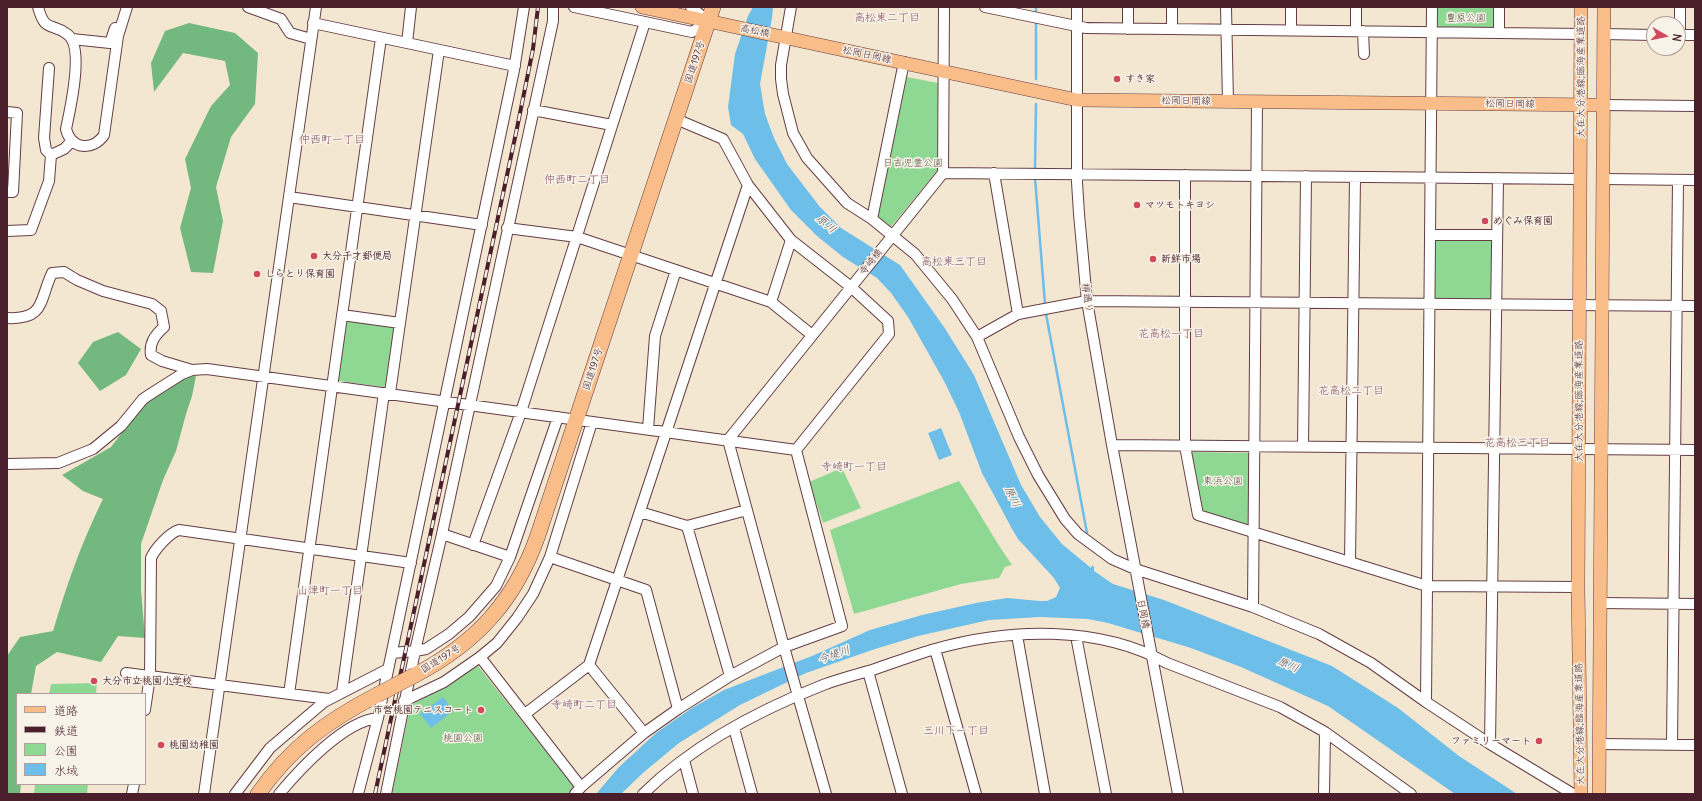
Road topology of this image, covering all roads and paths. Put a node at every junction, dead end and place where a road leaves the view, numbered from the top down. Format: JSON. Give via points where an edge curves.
{"nodes":[{"id":1,"x":38,"y":7,"type":"edge"},
{"id":2,"x":248,"y":7,"type":"edge"},
{"id":3,"x":316,"y":7,"type":"edge"},
{"id":4,"x":411,"y":7,"type":"edge"},
{"id":5,"x":524,"y":7,"type":"edge"},
{"id":6,"x":553,"y":7,"type":"edge"},
{"id":7,"x":574,"y":7,"type":"edge"},
{"id":8,"x":642,"y":7,"type":"edge"},
{"id":9,"x":713,"y":7,"type":"edge"},
{"id":10,"x":791,"y":7,"type":"edge"},
{"id":11,"x":944,"y":7,"type":"edge"},
{"id":12,"x":985,"y":7,"type":"edge"},
{"id":13,"x":1077,"y":7,"type":"edge"},
{"id":14,"x":1128,"y":7,"type":"edge"},
{"id":15,"x":1172,"y":7,"type":"edge"},
{"id":16,"x":1226,"y":7,"type":"edge"},
{"id":17,"x":1291,"y":7,"type":"edge"},
{"id":18,"x":1356,"y":7,"type":"edge"},
{"id":19,"x":1432,"y":7,"type":"edge"},
{"id":20,"x":1499,"y":7,"type":"edge"},
{"id":21,"x":1581,"y":7,"type":"edge"},
{"id":22,"x":1604,"y":7,"type":"edge"},
{"id":23,"x":124,"y":8,"type":"edge"},
{"id":24,"x":1003,"y":9,"type":"edge"},
{"id":25,"x":688,"y":12,"type":"edge"},
{"id":26,"x":707,"y":14,"type":"edge"},
{"id":27,"x":645,"y":22,"type":"junction"},
{"id":28,"x":313,"y":23,"type":"junction"},
{"id":29,"x":121,"y":27,"type":"junction"},
{"id":30,"x":1077,"y":27,"type":"junction"},
{"id":31,"x":1128,"y":28,"type":"junction"},
{"id":32,"x":1172,"y":29,"type":"junction"},
{"id":33,"x":1226,"y":30,"type":"junction"},
{"id":34,"x":1291,"y":30,"type":"junction"},
{"id":35,"x":1360,"y":31,"type":"junction"},
{"id":36,"x":1432,"y":32,"type":"junction"},
{"id":37,"x":1499,"y":33,"type":"junction"},
{"id":38,"x":1581,"y":34,"type":"junction"},
{"id":39,"x":1604,"y":34,"type":"junction"},
{"id":40,"x":1646,"y":35,"type":"edge"},
{"id":41,"x":781,"y":37,"type":"junction"},
{"id":42,"x":381,"y":38,"type":"junction"},
{"id":43,"x":72,"y":39,"type":"junction"},
{"id":44,"x":311,"y":39,"type":"junction"},
{"id":45,"x":406,"y":43,"type":"junction"},
{"id":46,"x":439,"y":50,"type":"junction"},
{"id":47,"x":1364,"y":54,"type":"dead end"},
{"id":48,"x":904,"y":62,"type":"junction"},
{"id":49,"x":515,"y":66,"type":"junction"},
{"id":50,"x":49,"y":68,"type":"dead end"},
{"id":51,"x":943,"y":71,"type":"junction"},
{"id":52,"x":1077,"y":100,"type":"junction"},
{"id":53,"x":1228,"y":102,"type":"junction"},
{"id":54,"x":1257,"y":102,"type":"junction"},
{"id":55,"x":1431,"y":103,"type":"junction"},
{"id":56,"x":1580,"y":105,"type":"junction"},
{"id":57,"x":1604,"y":105,"type":"junction"},
{"id":58,"x":1695,"y":106,"type":"edge"},
{"id":59,"x":533,"y":110,"type":"junction"},
{"id":60,"x":7,"y":112,"type":"edge"},
{"id":61,"x":676,"y":119,"type":"junction"},
{"id":62,"x":612,"y":125,"type":"junction"},
{"id":63,"x":72,"y":141,"type":"junction"},
{"id":64,"x":52,"y":155,"type":"junction"},
{"id":65,"x":943,"y":173,"type":"junction"},
{"id":66,"x":994,"y":173,"type":"junction"},
{"id":67,"x":1077,"y":174,"type":"junction"},
{"id":68,"x":1185,"y":175,"type":"junction"},
{"id":69,"x":1256,"y":176,"type":"junction"},
{"id":70,"x":1306,"y":176,"type":"junction"},
{"id":71,"x":1355,"y":177,"type":"junction"},
{"id":72,"x":1430,"y":178,"type":"junction"},
{"id":73,"x":1498,"y":178,"type":"junction"},
{"id":74,"x":1580,"y":179,"type":"junction"},
{"id":75,"x":1603,"y":179,"type":"junction"},
{"id":76,"x":1678,"y":180,"type":"junction"},
{"id":77,"x":1695,"y":180,"type":"edge"},
{"id":78,"x":748,"y":185,"type":"junction"},
{"id":79,"x":7,"y":192,"type":"edge"},
{"id":80,"x":289,"y":197,"type":"junction"},
{"id":81,"x":358,"y":207,"type":"junction"},
{"id":82,"x":416,"y":215,"type":"junction"},
{"id":83,"x":872,"y":219,"type":"junction"},
{"id":84,"x":482,"y":225,"type":"junction"},
{"id":85,"x":507,"y":228,"type":"junction"},
{"id":86,"x":7,"y":231,"type":"edge"},
{"id":87,"x":1430,"y":234,"type":"junction"},
{"id":88,"x":1497,"y":235,"type":"junction"},
{"id":89,"x":892,"y":236,"type":"junction"},
{"id":90,"x":577,"y":238,"type":"junction"},
{"id":91,"x":791,"y":240,"type":"junction"},
{"id":92,"x":631,"y":255,"type":"junction"},
{"id":93,"x":676,"y":270,"type":"junction"},
{"id":94,"x":715,"y":284,"type":"junction"},
{"id":95,"x":851,"y":287,"type":"junction"},
{"id":96,"x":1087,"y":301,"type":"junction"},
{"id":97,"x":771,"y":302,"type":"junction"},
{"id":98,"x":1186,"y":302,"type":"junction"},
{"id":99,"x":1255,"y":303,"type":"junction"},
{"id":100,"x":1305,"y":303,"type":"junction"},
{"id":101,"x":1354,"y":303,"type":"junction"},
{"id":102,"x":1429,"y":304,"type":"junction"},
{"id":103,"x":1496,"y":304,"type":"junction"},
{"id":104,"x":1580,"y":305,"type":"junction"},
{"id":105,"x":1602,"y":305,"type":"junction"},
{"id":106,"x":1676,"y":306,"type":"junction"},
{"id":107,"x":1695,"y":306,"type":"edge"},
{"id":108,"x":1018,"y":314,"type":"junction"},
{"id":109,"x":342,"y":315,"type":"junction"},
{"id":110,"x":7,"y":318,"type":"edge"},
{"id":111,"x":400,"y":323,"type":"junction"},
{"id":112,"x":812,"y":335,"type":"junction"},
{"id":113,"x":977,"y":337,"type":"junction"},
{"id":114,"x":192,"y":370,"type":"junction"},
{"id":115,"x":263,"y":376,"type":"junction"},
{"id":116,"x":333,"y":386,"type":"junction"},
{"id":117,"x":387,"y":393,"type":"junction"},
{"id":118,"x":445,"y":401,"type":"junction"},
{"id":119,"x":470,"y":405,"type":"junction"},
{"id":120,"x":521,"y":412,"type":"junction"},
{"id":121,"x":558,"y":417,"type":"junction"},
{"id":122,"x":577,"y":419,"type":"junction"},
{"id":123,"x":592,"y":422,"type":"junction"},
{"id":124,"x":648,"y":429,"type":"junction"},
{"id":125,"x":666,"y":432,"type":"junction"},
{"id":126,"x":728,"y":440,"type":"junction"},
{"id":127,"x":1112,"y":445,"type":"junction"},
{"id":128,"x":1185,"y":446,"type":"junction"},
{"id":129,"x":1254,"y":446,"type":"junction"},
{"id":130,"x":1303,"y":447,"type":"junction"},
{"id":131,"x":1352,"y":447,"type":"junction"},
{"id":132,"x":1428,"y":448,"type":"junction"},
{"id":133,"x":1494,"y":448,"type":"junction"},
{"id":134,"x":1579,"y":449,"type":"junction"},
{"id":135,"x":1601,"y":449,"type":"junction"},
{"id":136,"x":796,"y":450,"type":"junction"},
{"id":137,"x":1675,"y":450,"type":"junction"},
{"id":138,"x":1695,"y":450,"type":"edge"},
{"id":139,"x":7,"y":464,"type":"edge"},
{"id":140,"x":747,"y":510,"type":"junction"},
{"id":141,"x":640,"y":512,"type":"junction"},
{"id":142,"x":687,"y":526,"type":"junction"},
{"id":143,"x":1254,"y":533,"type":"junction"},
{"id":144,"x":442,"y":534,"type":"junction"},
{"id":145,"x":240,"y":539,"type":"junction"},
{"id":146,"x":473,"y":545,"type":"junction"},
{"id":147,"x":310,"y":549,"type":"junction"},
{"id":148,"x":361,"y":556,"type":"junction"},
{"id":149,"x":510,"y":557,"type":"junction"},
{"id":150,"x":550,"y":557,"type":"junction"},
{"id":151,"x":1350,"y":562,"type":"junction"},
{"id":152,"x":410,"y":563,"type":"junction"},
{"id":153,"x":1135,"y":569,"type":"junction"},
{"id":154,"x":617,"y":580,"type":"junction"},
{"id":155,"x":1138,"y":586,"type":"joint"},
{"id":156,"x":1427,"y":586,"type":"junction"},
{"id":157,"x":1492,"y":586,"type":"junction"},
{"id":158,"x":1578,"y":587,"type":"junction"},
{"id":159,"x":1600,"y":603,"type":"junction"},
{"id":160,"x":1674,"y":604,"type":"junction"},
{"id":161,"x":1695,"y":604,"type":"edge"},
{"id":162,"x":1253,"y":607,"type":"junction"},
{"id":163,"x":1017,"y":635,"type":"junction"},
{"id":164,"x":1076,"y":636,"type":"junction"},
{"id":165,"x":784,"y":647,"type":"junction"},
{"id":166,"x":935,"y":649,"type":"junction"},
{"id":167,"x":415,"y":651,"type":"junction"},
{"id":168,"x":392,"y":653,"type":"junction"},
{"id":169,"x":1151,"y":654,"type":"junction"},
{"id":170,"x":480,"y":658,"type":"junction"},
{"id":171,"x":589,"y":665,"type":"junction"},
{"id":172,"x":388,"y":669,"type":"junction"},
{"id":173,"x":868,"y":671,"type":"junction"},
{"id":174,"x":126,"y":673,"type":"dead end"},
{"id":175,"x":150,"y":676,"type":"junction"},
{"id":176,"x":730,"y":676,"type":"junction"},
{"id":177,"x":219,"y":685,"type":"junction"},
{"id":178,"x":342,"y":692,"type":"junction"},
{"id":179,"x":289,"y":694,"type":"junction"},
{"id":180,"x":798,"y":696,"type":"junction"},
{"id":181,"x":329,"y":699,"type":"junction"},
{"id":182,"x":404,"y":701,"type":"junction"},
{"id":183,"x":1426,"y":702,"type":"junction"},
{"id":184,"x":146,"y":703,"type":"edge"},
{"id":185,"x":678,"y":709,"type":"junction"},
{"id":186,"x":525,"y":714,"type":"junction"},
{"id":187,"x":378,"y":718,"type":"junction"},
{"id":188,"x":734,"y":728,"type":"junction"},
{"id":189,"x":1325,"y":732,"type":"junction"},
{"id":190,"x":644,"y":733,"type":"junction"},
{"id":191,"x":1490,"y":744,"type":"junction"},
{"id":192,"x":1599,"y":744,"type":"junction"},
{"id":193,"x":1672,"y":745,"type":"junction"},
{"id":194,"x":1695,"y":745,"type":"edge"},
{"id":195,"x":684,"y":760,"type":"junction"},
{"id":196,"x":578,"y":791,"type":"edge"},
{"id":197,"x":204,"y":794,"type":"edge"},
{"id":198,"x":235,"y":794,"type":"edge"},
{"id":199,"x":258,"y":794,"type":"edge"},
{"id":200,"x":279,"y":794,"type":"edge"},
{"id":201,"x":358,"y":794,"type":"edge"},
{"id":202,"x":386,"y":794,"type":"edge"},
{"id":203,"x":643,"y":794,"type":"edge"},
{"id":204,"x":693,"y":794,"type":"edge"},
{"id":205,"x":752,"y":794,"type":"edge"},
{"id":206,"x":826,"y":794,"type":"edge"},
{"id":207,"x":902,"y":794,"type":"edge"},
{"id":208,"x":976,"y":794,"type":"edge"},
{"id":209,"x":1045,"y":794,"type":"edge"},
{"id":210,"x":1106,"y":794,"type":"edge"},
{"id":211,"x":1178,"y":794,"type":"edge"},
{"id":212,"x":1324,"y":794,"type":"edge"},
{"id":213,"x":1411,"y":794,"type":"edge"},
{"id":214,"x":1573,"y":794,"type":"edge"},
{"id":215,"x":1581,"y":794,"type":"edge"},
{"id":216,"x":1599,"y":794,"type":"edge"}],
"edges":[{"from":1,"to":43,"type":"street","via":[[40,16],[47,26],[69,34]]},
{"from":2,"to":44,"type":"street","via":[[281,19],[290,33]]},
{"from":3,"to":28,"type":"street"},
{"from":4,"to":45,"type":"street"},
{"from":5,"to":49,"type":"street"},
{"from":6,"to":59,"type":"street","via":[[553,21]]},
{"from":7,"to":27,"type":"street"},
{"from":8,"to":25,"type":"main road"},
{"from":9,"to":26,"type":"highway","name":"国道197号"},
{"from":10,"to":41,"type":"street"},
{"from":11,"to":51,"type":"street"},
{"from":12,"to":24,"type":"street"},
{"from":13,"to":30,"type":"street","name":"柳通り"},
{"from":14,"to":31,"type":"street"},
{"from":15,"to":32,"type":"street"},
{"from":16,"to":33,"type":"street"},
{"from":17,"to":34,"type":"street"},
{"from":18,"to":35,"type":"street"},
{"from":19,"to":36,"type":"street"},
{"from":20,"to":37,"type":"street"},
{"from":21,"to":38,"type":"main road","name":"大在大分港線;臨海産業道路"},
{"from":22,"to":39,"type":"main road","name":"大在大分港線;臨海産業道路"},
{"from":23,"to":29,"type":"street"},
{"from":24,"to":30,"type":"street"},
{"from":25,"to":26,"type":"main road"},
{"from":26,"to":27,"type":"street","via":[[692,32]]},
{"from":26,"to":41,"type":"main road","name":"高松橋","via":[[734,27]]},
{"from":26,"to":61,"type":"highway","name":"国道197号"},
{"from":27,"to":62,"type":"street"},
{"from":28,"to":42,"type":"street"},
{"from":28,"to":44,"type":"street"},
{"from":29,"to":43,"type":"street","via":[[115,28],[110,43]]},
{"from":29,"to":63,"type":"street","via":[[104,135],[98,142],[88,146]]},
{"from":30,"to":31,"type":"street"},
{"from":30,"to":52,"type":"street","name":"柳通り"},
{"from":31,"to":32,"type":"street"},
{"from":32,"to":33,"type":"street"},
{"from":33,"to":34,"type":"street"},
{"from":33,"to":53,"type":"street"},
{"from":34,"to":35,"type":"street"},
{"from":35,"to":36,"type":"street"},
{"from":35,"to":47,"type":"street"},
{"from":36,"to":37,"type":"street"},
{"from":36,"to":55,"type":"street"},
{"from":37,"to":38,"type":"street"},
{"from":38,"to":56,"type":"main road","name":"大在大分港線;臨海産業道路"},
{"from":39,"to":40,"type":"street"},
{"from":39,"to":57,"type":"main road","name":"大在大分港線;臨海産業道路"},
{"from":41,"to":48,"type":"main road","name":"松岡日岡線"},
{"from":41,"to":83,"type":"street","via":[[781,79],[793,133],[807,158],[824,178],[847,203]]},
{"from":42,"to":45,"type":"street"},
{"from":42,"to":81,"type":"street"},
{"from":43,"to":63,"type":"street","via":[[76,54],[66,129]]},
{"from":44,"to":80,"type":"street"},
{"from":45,"to":46,"type":"street"},
{"from":46,"to":49,"type":"street"},
{"from":46,"to":82,"type":"street"},
{"from":48,"to":51,"type":"main road","name":"松岡日岡線"},
{"from":48,"to":83,"type":"street"},
{"from":49,"to":84,"type":"street"},
{"from":50,"to":64,"type":"street","via":[[44,138],[46,150]]},
{"from":51,"to":52,"type":"main road","name":"松岡日岡線"},
{"from":51,"to":65,"type":"street"},
{"from":52,"to":53,"type":"main road","name":"松岡日岡線"},
{"from":52,"to":67,"type":"street","name":"柳通り"},
{"from":53,"to":54,"type":"main road","name":"松岡日岡線"},
{"from":54,"to":55,"type":"main road","name":"松岡日岡線"},
{"from":54,"to":69,"type":"street"},
{"from":55,"to":56,"type":"main road","name":"松岡日岡線"},
{"from":55,"to":72,"type":"street"},
{"from":56,"to":57,"type":"main road","name":"松岡日岡線"},
{"from":56,"to":74,"type":"main road","name":"大在大分港線;臨海産業道路"},
{"from":57,"to":58,"type":"street"},
{"from":57,"to":75,"type":"main road","name":"大在大分港線;臨海産業道路"},
{"from":59,"to":62,"type":"street"},
{"from":59,"to":85,"type":"street"},
{"from":60,"to":79,"type":"street","via":[[17,113],[13,192]]},
{"from":61,"to":78,"type":"street","via":[[723,139]]},
{"from":61,"to":92,"type":"highway","name":"国道197号"},
{"from":62,"to":90,"type":"street"},
{"from":63,"to":64,"type":"street"},
{"from":64,"to":86,"type":"street","via":[[49,181],[31,230]]},
{"from":65,"to":66,"type":"street"},
{"from":65,"to":89,"type":"street","name":"寺崎橋"},
{"from":66,"to":67,"type":"street"},
{"from":66,"to":108,"type":"street"},
{"from":67,"to":68,"type":"street"},
{"from":67,"to":96,"type":"street","name":"柳通り","via":[[1078,214]]},
{"from":68,"to":69,"type":"street"},
{"from":68,"to":98,"type":"street"},
{"from":69,"to":70,"type":"street"},
{"from":69,"to":99,"type":"street"},
{"from":70,"to":71,"type":"street"},
{"from":70,"to":100,"type":"street"},
{"from":71,"to":72,"type":"street"},
{"from":71,"to":101,"type":"street"},
{"from":72,"to":73,"type":"street"},
{"from":72,"to":87,"type":"street"},
{"from":73,"to":74,"type":"street"},
{"from":73,"to":88,"type":"street"},
{"from":74,"to":104,"type":"main road","name":"大在大分港線;臨海産業道路"},
{"from":75,"to":76,"type":"street"},
{"from":75,"to":105,"type":"main road","name":"大在大分港線;臨海産業道路"},
{"from":76,"to":77,"type":"street"},
{"from":76,"to":106,"type":"street"},
{"from":78,"to":91,"type":"street"},
{"from":78,"to":94,"type":"street"},
{"from":80,"to":81,"type":"street"},
{"from":80,"to":115,"type":"street"},
{"from":81,"to":82,"type":"street"},
{"from":81,"to":109,"type":"street"},
{"from":82,"to":84,"type":"street"},
{"from":82,"to":111,"type":"street"},
{"from":83,"to":89,"type":"street"},
{"from":84,"to":118,"type":"street"},
{"from":85,"to":90,"type":"street"},
{"from":85,"to":119,"type":"street"},
{"from":87,"to":88,"type":"street"},
{"from":87,"to":102,"type":"street"},
{"from":88,"to":103,"type":"street"},
{"from":89,"to":95,"type":"street","name":"寺崎橋"},
{"from":89,"to":113,"type":"street","via":[[915,254],[952,299]]},
{"from":90,"to":92,"type":"street"},
{"from":90,"to":120,"type":"street"},
{"from":91,"to":95,"type":"street"},
{"from":91,"to":97,"type":"street"},
{"from":92,"to":93,"type":"street"},
{"from":92,"to":122,"type":"highway","name":"国道197号"},
{"from":93,"to":94,"type":"street"},
{"from":93,"to":124,"type":"street","via":[[655,336]]},
{"from":94,"to":97,"type":"street"},
{"from":94,"to":125,"type":"street"},
{"from":95,"to":112,"type":"street","name":"寺崎橋"},
{"from":95,"to":136,"type":"street","via":[[888,321],[889,334]]},
{"from":96,"to":98,"type":"street"},
{"from":96,"to":108,"type":"street"},
{"from":96,"to":127,"type":"street","name":"柳通り"},
{"from":97,"to":112,"type":"street"},
{"from":98,"to":99,"type":"street"},
{"from":98,"to":128,"type":"street"},
{"from":99,"to":100,"type":"street"},
{"from":99,"to":129,"type":"street"},
{"from":100,"to":101,"type":"street"},
{"from":100,"to":130,"type":"street"},
{"from":101,"to":102,"type":"street"},
{"from":101,"to":131,"type":"street"},
{"from":102,"to":103,"type":"street"},
{"from":102,"to":132,"type":"street"},
{"from":103,"to":104,"type":"street"},
{"from":103,"to":133,"type":"street"},
{"from":104,"to":105,"type":"street"},
{"from":104,"to":134,"type":"main road","name":"大在大分港線;臨海産業道路"},
{"from":105,"to":106,"type":"street"},
{"from":105,"to":135,"type":"main road","name":"大在大分港線;臨海産業道路"},
{"from":106,"to":107,"type":"street"},
{"from":106,"to":137,"type":"street"},
{"from":108,"to":113,"type":"street"},
{"from":109,"to":111,"type":"street"},
{"from":109,"to":116,"type":"street"},
{"from":110,"to":114,"type":"street","via":[[19,319],[34,314],[41,304],[44,289],[52,273],[64,272],[103,291],[152,304],[161,311],[164,327],[156,334],[150,348],[151,355]]},
{"from":111,"to":117,"type":"street"},
{"from":112,"to":126,"type":"street","name":"寺崎橋"},
{"from":113,"to":153,"type":"street","via":[[1019,437],[1038,475],[1065,519],[1078,534],[1112,559]]},
{"from":114,"to":115,"type":"street"},
{"from":114,"to":139,"type":"street","via":[[143,400],[121,426],[93,449],[58,462]]},
{"from":115,"to":116,"type":"street"},
{"from":115,"to":145,"type":"street"},
{"from":116,"to":117,"type":"street"},
{"from":116,"to":147,"type":"street"},
{"from":117,"to":118,"type":"street"},
{"from":117,"to":148,"type":"street"},
{"from":118,"to":119,"type":"street"},
{"from":118,"to":152,"type":"street"},
{"from":119,"to":120,"type":"street"},
{"from":119,"to":144,"type":"street"},
{"from":120,"to":121,"type":"street"},
{"from":120,"to":146,"type":"street"},
{"from":121,"to":122,"type":"street"},
{"from":121,"to":149,"type":"street"},
{"from":122,"to":123,"type":"street"},
{"from":122,"to":199,"type":"highway","name":"国道197号","bridge":true,"via":[[533,549],[515,586],[496,613],[456,651],[337,716],[312,735],[281,764]]},
{"from":123,"to":124,"type":"street"},
{"from":123,"to":150,"type":"street"},
{"from":124,"to":125,"type":"street"},
{"from":125,"to":126,"type":"street"},
{"from":125,"to":141,"type":"street"},
{"from":126,"to":136,"type":"street"},
{"from":126,"to":140,"type":"street"},
{"from":127,"to":128,"type":"street"},
{"from":127,"to":153,"type":"street","name":"柳通り"},
{"from":128,"to":129,"type":"street"},
{"from":128,"to":143,"type":"street","via":[[1198,516]]},
{"from":129,"to":130,"type":"street"},
{"from":129,"to":143,"type":"street"},
{"from":130,"to":131,"type":"street"},
{"from":131,"to":132,"type":"street"},
{"from":131,"to":151,"type":"street"},
{"from":132,"to":133,"type":"street"},
{"from":132,"to":156,"type":"street"},
{"from":133,"to":134,"type":"street"},
{"from":133,"to":157,"type":"street"},
{"from":134,"to":135,"type":"street"},
{"from":134,"to":158,"type":"main road","name":"大在大分港線;臨海産業道路"},
{"from":135,"to":137,"type":"street"},
{"from":135,"to":159,"type":"main road","name":"大在大分港線;臨海産業道路"},
{"from":136,"to":165,"type":"street","via":[[842,626]]},
{"from":137,"to":138,"type":"street"},
{"from":137,"to":160,"type":"street"},
{"from":140,"to":142,"type":"street"},
{"from":140,"to":165,"type":"street"},
{"from":141,"to":142,"type":"street"},
{"from":141,"to":154,"type":"street"},
{"from":142,"to":176,"type":"street"},
{"from":143,"to":151,"type":"street"},
{"from":143,"to":162,"type":"street"},
{"from":144,"to":146,"type":"street"},
{"from":144,"to":167,"type":"street"},
{"from":145,"to":147,"type":"street"},
{"from":145,"to":175,"type":"street","via":[[180,530],[174,531],[153,553]]},
{"from":145,"to":177,"type":"street"},
{"from":146,"to":149,"type":"street"},
{"from":147,"to":148,"type":"street"},
{"from":147,"to":179,"type":"street"},
{"from":148,"to":152,"type":"street"},
{"from":148,"to":178,"type":"street"},
{"from":149,"to":167,"type":"street","via":[[496,586],[469,617],[426,649]]},
{"from":150,"to":154,"type":"street"},
{"from":150,"to":170,"type":"street","via":[[533,594],[517,618],[497,643]]},
{"from":151,"to":156,"type":"street"},
{"from":152,"to":168,"type":"street"},
{"from":153,"to":155,"type":"street","name":"柳通り"},
{"from":153,"to":162,"type":"street"},
{"from":154,"to":171,"type":"street"},
{"from":154,"to":185,"type":"street","via":[[646,590]]},
{"from":155,"to":169,"type":"street","name":"日岡橋"},
{"from":156,"to":157,"type":"street"},
{"from":156,"to":183,"type":"street"},
{"from":157,"to":158,"type":"street"},
{"from":157,"to":191,"type":"street"},
{"from":158,"to":215,"type":"main road","name":"大在大分港線;臨海産業道路"},
{"from":159,"to":160,"type":"street"},
{"from":159,"to":192,"type":"main road","name":"大在大分港線;臨海産業道路"},
{"from":160,"to":161,"type":"street"},
{"from":160,"to":193,"type":"street"},
{"from":162,"to":183,"type":"street","via":[[1346,648]]},
{"from":163,"to":164,"type":"street"},
{"from":163,"to":166,"type":"street","via":[[972,640]]},
{"from":163,"to":209,"type":"street"},
{"from":164,"to":169,"type":"street","via":[[1116,643]]},
{"from":164,"to":210,"type":"street"},
{"from":165,"to":176,"type":"street"},
{"from":165,"to":180,"type":"street"},
{"from":166,"to":173,"type":"street"},
{"from":166,"to":208,"type":"street"},
{"from":167,"to":168,"type":"street"},
{"from":167,"to":182,"type":"street"},
{"from":168,"to":172,"type":"street"},
{"from":169,"to":189,"type":"street","via":[[1167,664],[1280,707]]},
{"from":169,"to":211,"type":"street","name":"日岡橋"},
{"from":170,"to":182,"type":"street","via":[[444,682]]},
{"from":170,"to":186,"type":"street"},
{"from":171,"to":186,"type":"street"},
{"from":171,"to":190,"type":"street"},
{"from":172,"to":178,"type":"street"},
{"from":172,"to":187,"type":"street"},
{"from":173,"to":180,"type":"street"},
{"from":173,"to":207,"type":"street"},
{"from":174,"to":175,"type":"street"},
{"from":175,"to":177,"type":"street"},
{"from":175,"to":184,"type":"street"},
{"from":176,"to":185,"type":"street"},
{"from":177,"to":179,"type":"street"},
{"from":177,"to":197,"type":"street"},
{"from":178,"to":181,"type":"street"},
{"from":179,"to":181,"type":"street"},
{"from":180,"to":188,"type":"street"},
{"from":180,"to":206,"type":"street"},
{"from":181,"to":198,"type":"street","via":[[270,748]]},
{"from":182,"to":202,"type":"street"},
{"from":183,"to":191,"type":"street"},
{"from":185,"to":190,"type":"street"},
{"from":186,"to":196,"type":"street"},
{"from":187,"to":200,"type":"street","via":[[357,724],[337,737],[304,766]]},
{"from":187,"to":201,"type":"street"},
{"from":188,"to":195,"type":"street"},
{"from":188,"to":205,"type":"street"},
{"from":189,"to":212,"type":"street"},
{"from":189,"to":213,"type":"street"},
{"from":190,"to":196,"type":"street"},
{"from":191,"to":214,"type":"street"},
{"from":192,"to":193,"type":"street"},
{"from":192,"to":216,"type":"main road","name":"大在大分港線;臨海産業道路"},
{"from":193,"to":194,"type":"street"},
{"from":195,"to":203,"type":"street"},
{"from":195,"to":204,"type":"street"}]}
